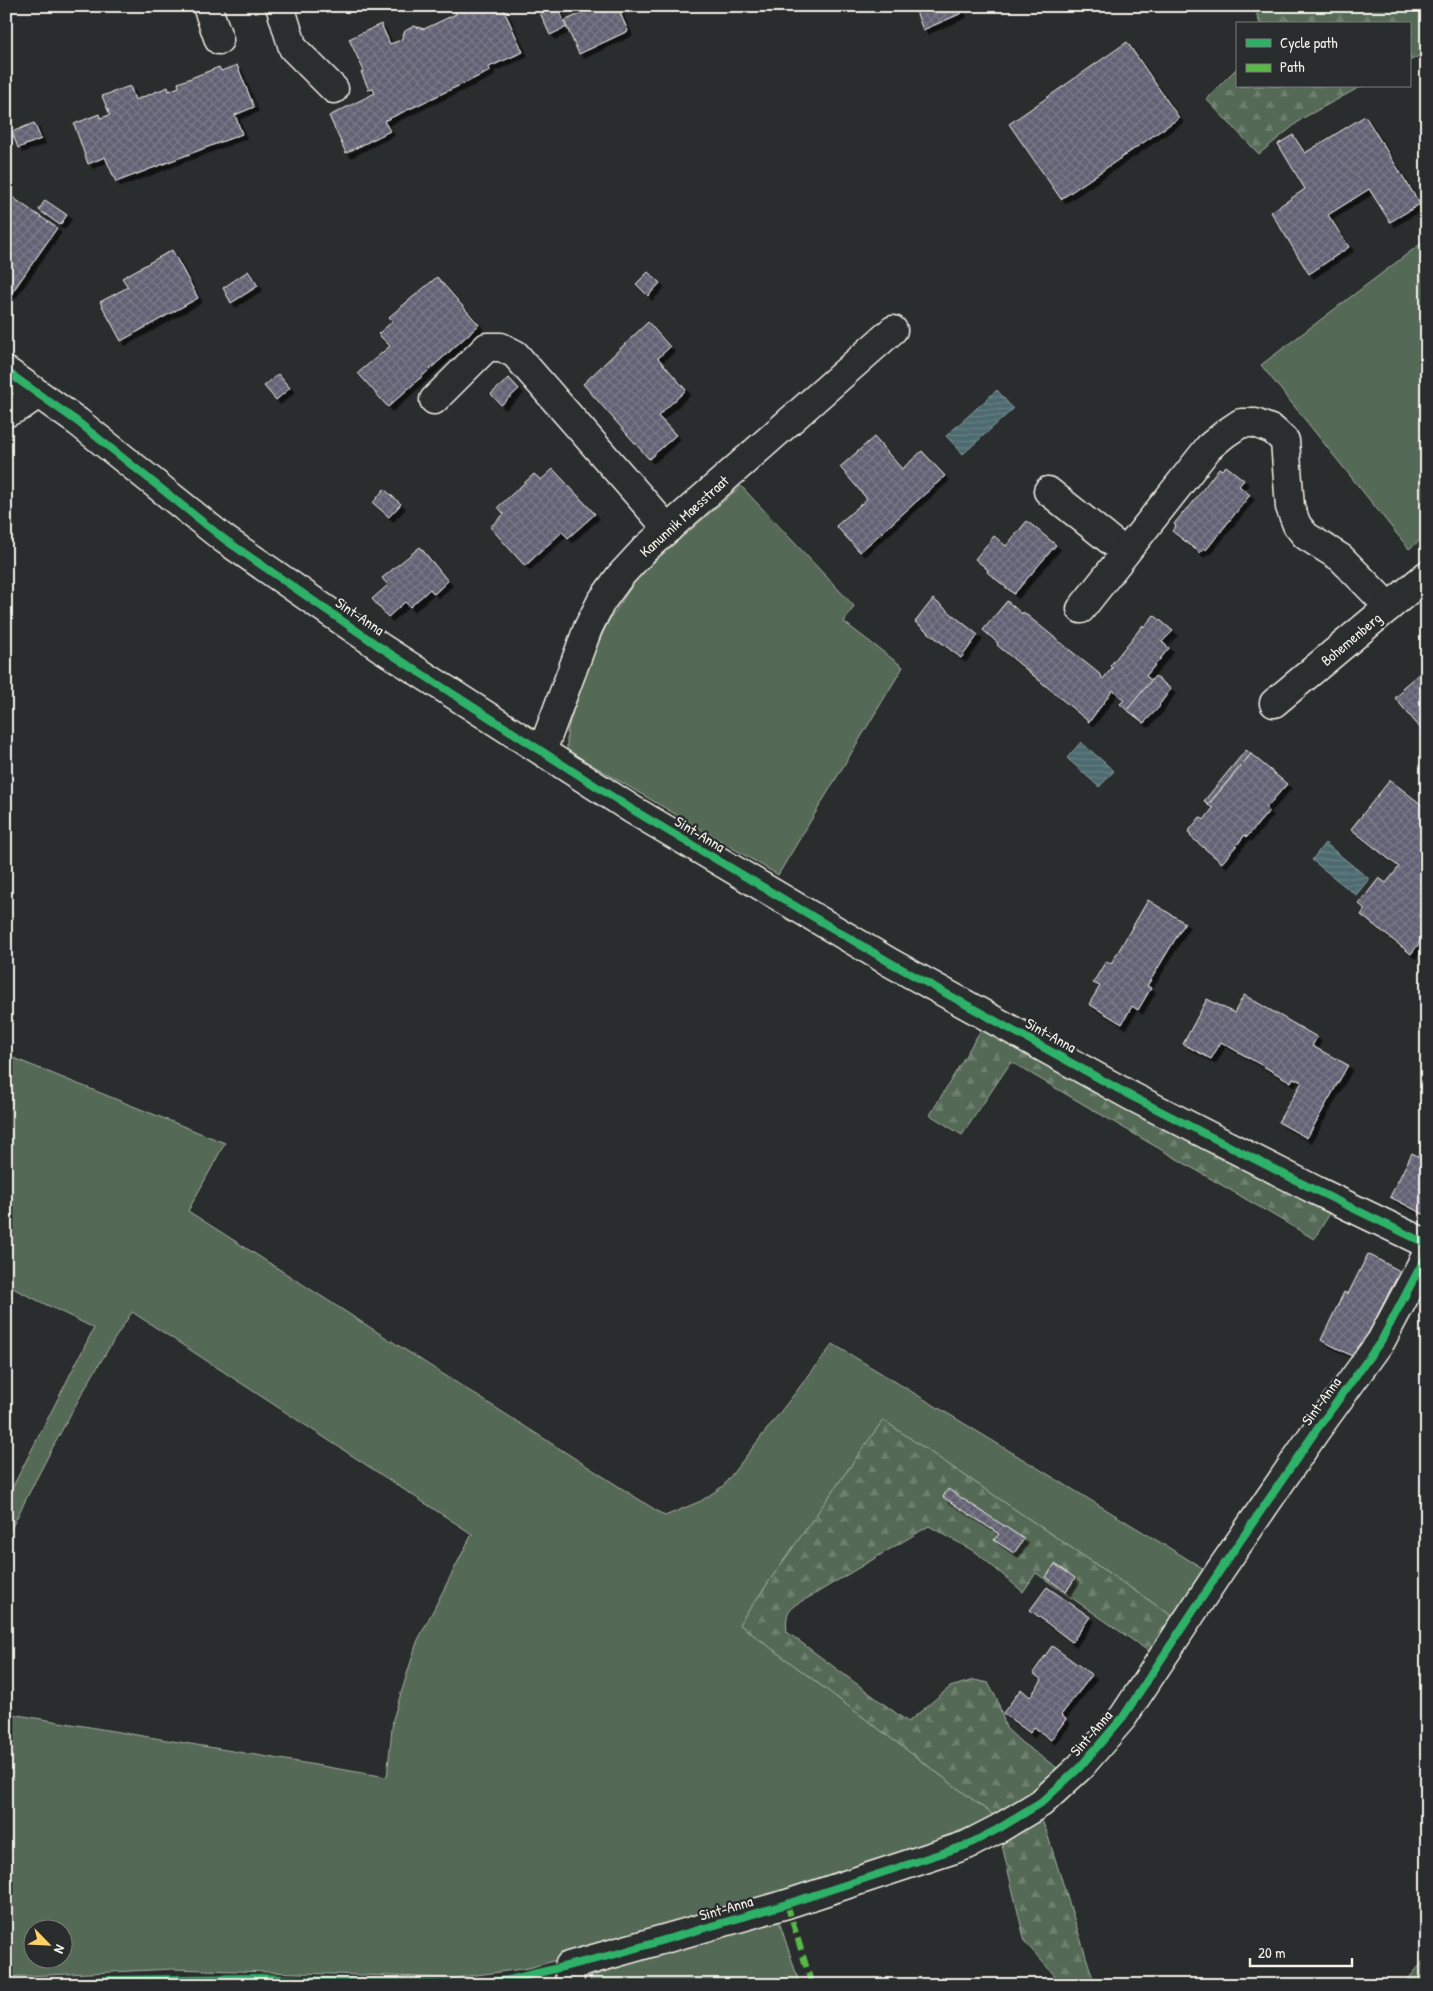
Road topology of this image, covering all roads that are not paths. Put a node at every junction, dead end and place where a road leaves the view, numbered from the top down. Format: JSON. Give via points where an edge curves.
{"nodes":[{"id":1,"x":207,"y":6,"type":"edge"},
{"id":2,"x":280,"y":6,"type":"edge"},
{"id":3,"x":219,"y":40,"type":"dead end"},
{"id":4,"x":334,"y":89,"type":"dead end"},
{"id":5,"x":893,"y":330,"type":"dead end"},
{"id":6,"x":6,"y":371,"type":"edge"},
{"id":7,"x":38,"y":394,"type":"junction"},
{"id":8,"x":434,"y":400,"type":"dead end"},
{"id":9,"x":6,"y":413,"type":"edge"},
{"id":10,"x":1048,"y":491,"type":"dead end"},
{"id":11,"x":668,"y":529,"type":"junction"},
{"id":12,"x":1125,"y":552,"type":"junction"},
{"id":13,"x":1427,"y":575,"type":"edge"},
{"id":14,"x":1390,"y":607,"type":"junction"},
{"id":15,"x":1081,"y":609,"type":"dead end"},
{"id":16,"x":1274,"y":703,"type":"dead end"},
{"id":17,"x":542,"y":751,"type":"junction"},
{"id":18,"x":1427,"y":1244,"type":"edge"},
{"id":19,"x":1427,"y":1254,"type":"edge"},
{"id":20,"x":570,"y":1976,"type":"edge"}],
"edges":[{"from":1,"to":3,"type":"street"},
{"from":2,"to":4,"type":"street","via":[[293,48]]},
{"from":5,"to":11,"type":"street","name":"Kanunnik Maesstraat"},
{"from":6,"to":7,"type":"street","name":"Sint-Anna"},
{"from":7,"to":9,"type":"street"},
{"from":7,"to":17,"type":"street","name":"Sint-Anna","via":[[78,422],[224,540],[380,647]]},
{"from":8,"to":11,"type":"street","via":[[487,348],[501,347],[515,354]]},
{"from":10,"to":12,"type":"street"},
{"from":11,"to":17,"type":"street","name":"Kanunnik Maesstraat","via":[[620,576],[601,602],[588,628]]},
{"from":12,"to":14,"type":"street","via":[[1209,447],[1241,423],[1255,423],[1273,430],[1285,441],[1290,507],[1297,525],[1306,536],[1342,558]]},
{"from":12,"to":15,"type":"street"},
{"from":13,"to":14,"type":"street","name":"Bohemenberg"},
{"from":14,"to":16,"type":"street","name":"Bohemenberg"},
{"from":17,"to":18,"type":"street","name":"Sint-Anna","via":[[633,810],[900,968],[1131,1096]]},
{"from":19,"to":20,"type":"street","name":"Sint-Anna","via":[[1381,1341],[1315,1432],[1123,1717],[1080,1767],[1041,1803],[967,1845]]}]}
